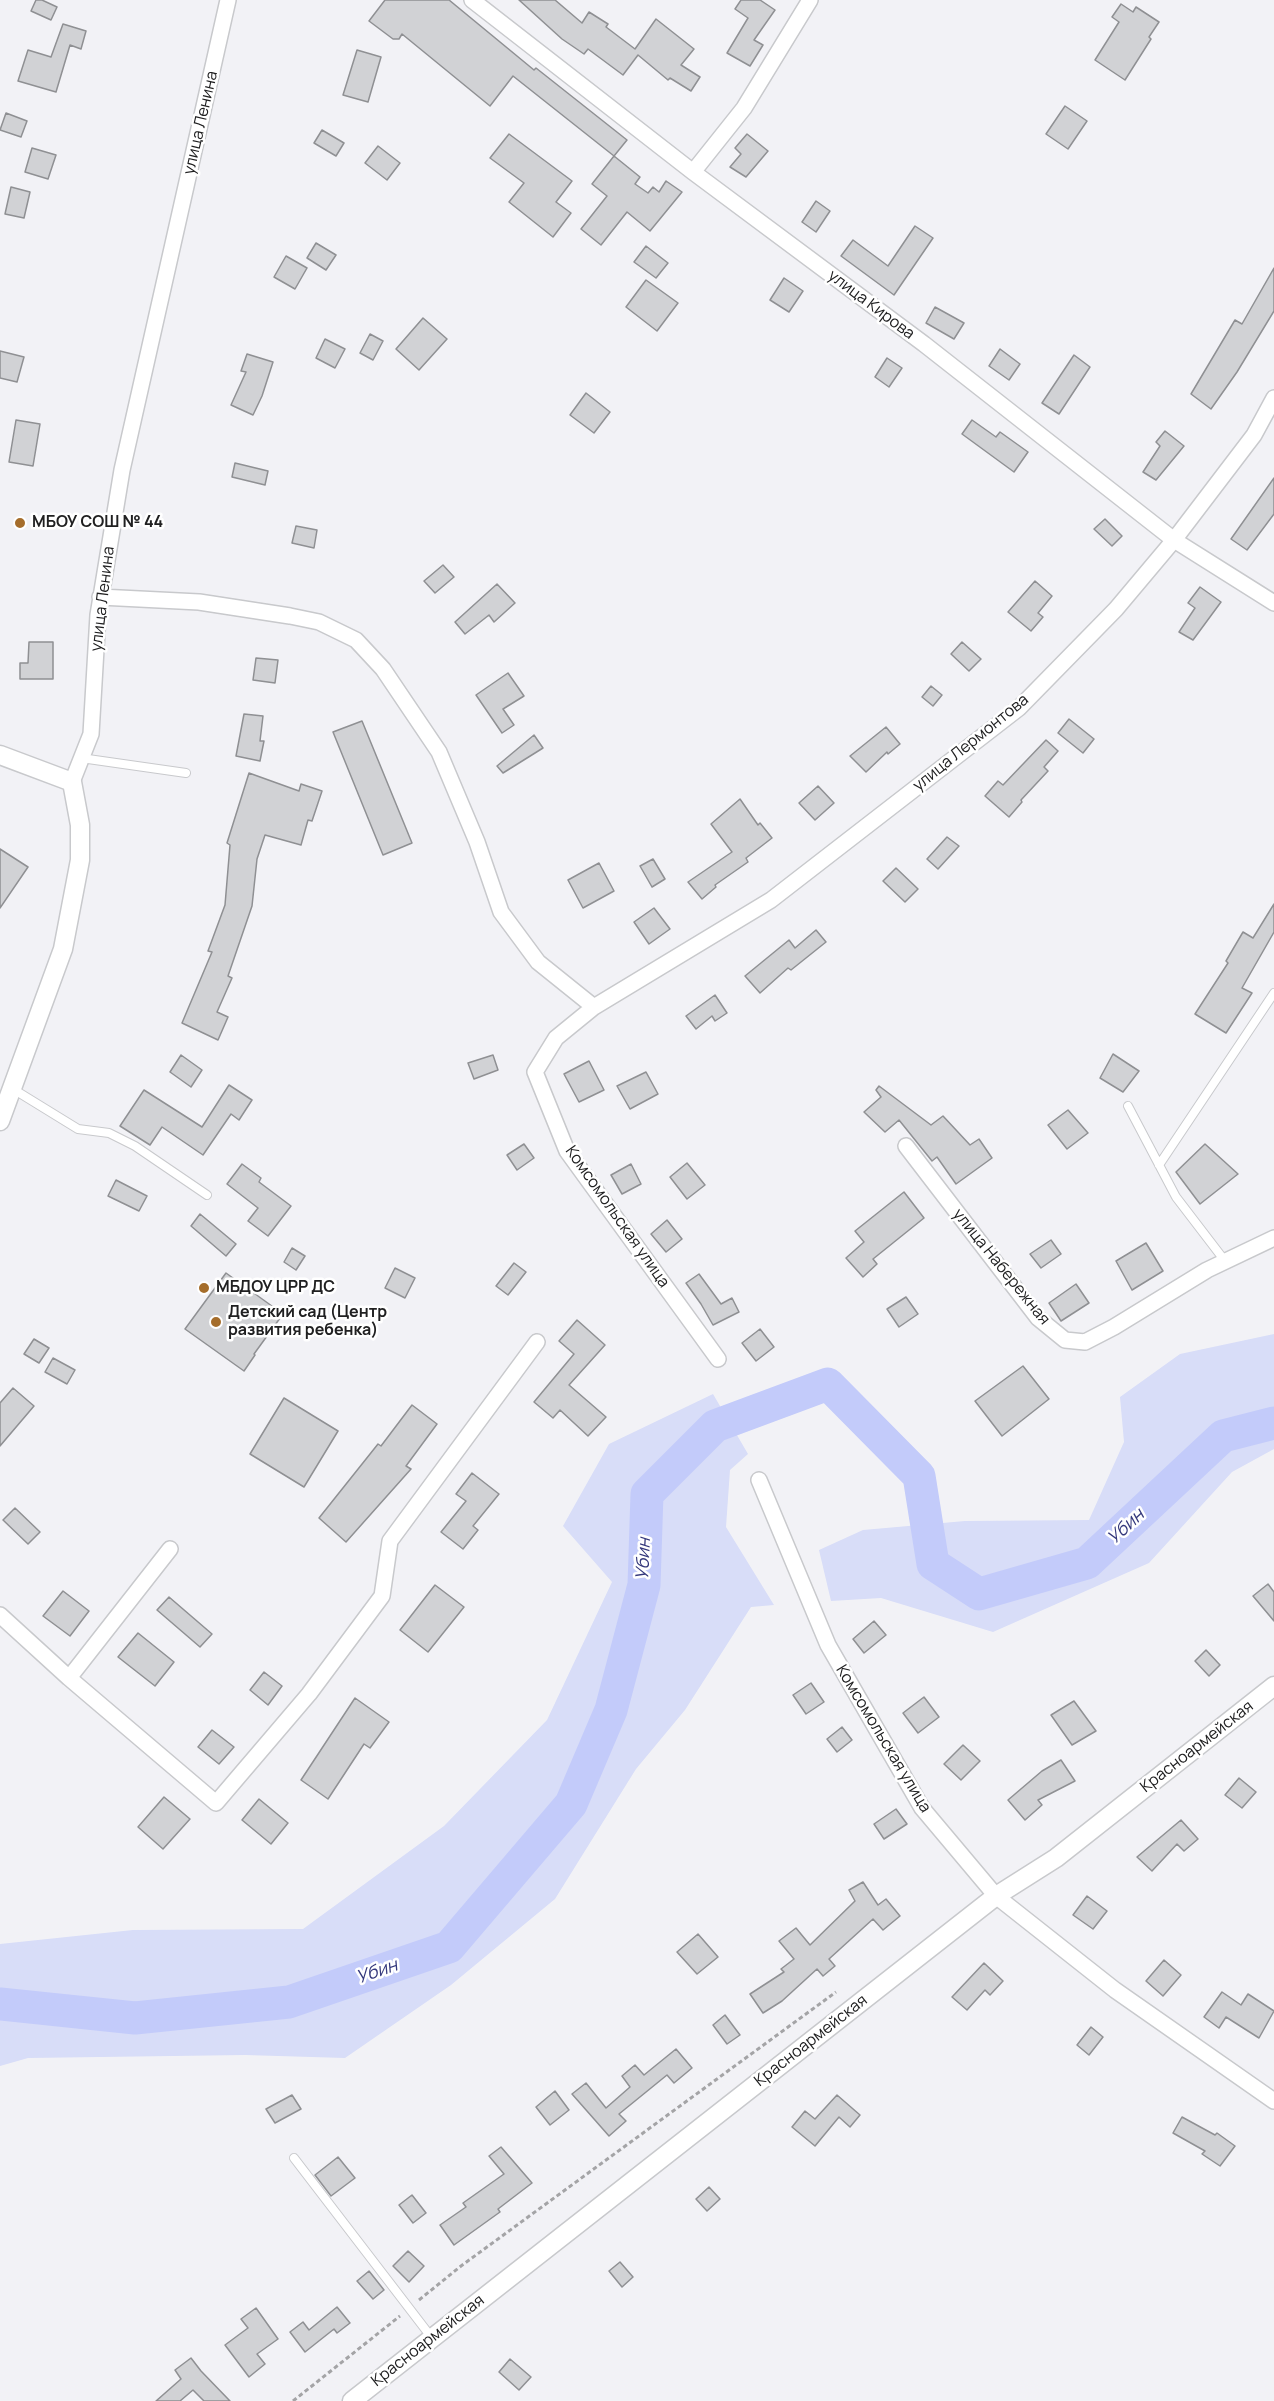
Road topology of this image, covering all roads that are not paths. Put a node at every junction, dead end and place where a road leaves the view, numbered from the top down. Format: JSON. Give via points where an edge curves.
{"nodes":[{"id":1,"x":228,"y":0,"type":"edge"},
{"id":2,"x":472,"y":0,"type":"edge"},
{"id":3,"x":810,"y":0,"type":"edge"},
{"id":4,"x":693,"y":171,"type":"junction"},
{"id":5,"x":1274,"y":398,"type":"edge"},
{"id":6,"x":1174,"y":540,"type":"junction"},
{"id":7,"x":100,"y":597,"type":"junction"},
{"id":8,"x":1274,"y":603,"type":"edge"},
{"id":9,"x":0,"y":755,"type":"edge"},
{"id":10,"x":81,"y":758,"type":"junction"},
{"id":11,"x":186,"y":773,"type":"dead end"},
{"id":12,"x":72,"y":782,"type":"junction"},
{"id":13,"x":1274,"y":993,"type":"edge"},
{"id":14,"x":594,"y":1007,"type":"junction"},
{"id":15,"x":12,"y":1088,"type":"junction"},
{"id":16,"x":1128,"y":1106,"type":"dead end"},
{"id":17,"x":0,"y":1121,"type":"edge"},
{"id":18,"x":906,"y":1146,"type":"dead end"},
{"id":19,"x":1159,"y":1165,"type":"junction"},
{"id":20,"x":207,"y":1195,"type":"dead end"},
{"id":21,"x":1274,"y":1238,"type":"edge"},
{"id":22,"x":1225,"y":1261,"type":"junction"},
{"id":23,"x":537,"y":1342,"type":"dead end"},
{"id":24,"x":718,"y":1359,"type":"dead end"},
{"id":25,"x":759,"y":1480,"type":"dead end"},
{"id":26,"x":170,"y":1549,"type":"dead end"},
{"id":27,"x":0,"y":1615,"type":"edge"},
{"id":28,"x":69,"y":1678,"type":"junction"},
{"id":29,"x":1274,"y":1686,"type":"edge"},
{"id":30,"x":996,"y":1896,"type":"junction"},
{"id":31,"x":1274,"y":2101,"type":"edge"},
{"id":32,"x":294,"y":2158,"type":"dead end"},
{"id":33,"x":432,"y":2338,"type":"junction"},
{"id":34,"x":352,"y":2401,"type":"edge"}],
"edges":[{"from":1,"to":7,"type":"street","name":"улица Ленина","via":[[122,471]]},
{"from":2,"to":4,"type":"street","name":"улица Кирова"},
{"from":3,"to":4,"type":"street","via":[[744,108]]},
{"from":4,"to":6,"type":"street","name":"улица Кирова","via":[[924,344]]},
{"from":5,"to":6,"type":"street","name":"улица Лермонтова","via":[[1254,435]]},
{"from":6,"to":8,"type":"street","name":"улица Кирова"},
{"from":6,"to":14,"type":"street","name":"улица Лермонтова","via":[[1116,609],[1019,708],[771,900]]},
{"from":7,"to":10,"type":"street","name":"улица Ленина","via":[[91,734]]},
{"from":7,"to":14,"type":"street","via":[[199,602],[320,621],[356,640],[383,669],[439,752],[501,912],[538,962]]},
{"from":9,"to":12,"type":"street"},
{"from":10,"to":11,"type":"lane"},
{"from":10,"to":12,"type":"street","name":"улица Ленина"},
{"from":12,"to":15,"type":"street","via":[[80,825],[80,860],[63,949]]},
{"from":13,"to":19,"type":"lane"},
{"from":14,"to":24,"type":"street","name":"Комсомольская улица","via":[[556,1038],[534,1072],[567,1151]]},
{"from":15,"to":17,"type":"street"},
{"from":15,"to":20,"type":"lane","via":[[78,1129],[110,1133],[135,1146]]},
{"from":16,"to":19,"type":"lane"},
{"from":18,"to":22,"type":"street","name":"улица Набережная","via":[[1038,1318],[1065,1340],[1085,1341],[1114,1327]]},
{"from":19,"to":22,"type":"lane","via":[[1176,1197]]},
{"from":21,"to":22,"type":"street","name":"улица Набережная"},
{"from":23,"to":28,"type":"street","via":[[390,1541],[382,1596],[309,1694],[216,1803]]},
{"from":25,"to":30,"type":"street","name":"Комсомольская улица","via":[[828,1645],[922,1808]]},
{"from":26,"to":28,"type":"street"},
{"from":27,"to":28,"type":"street"},
{"from":29,"to":30,"type":"street","name":"Красноармейская","via":[[1056,1858]]},
{"from":30,"to":31,"type":"street","name":"Комсомольская улица","via":[[1115,1990]]},
{"from":30,"to":33,"type":"street","name":"Красноармейская"},
{"from":32,"to":33,"type":"lane"},
{"from":33,"to":34,"type":"street","name":"Красноармейская"}]}
